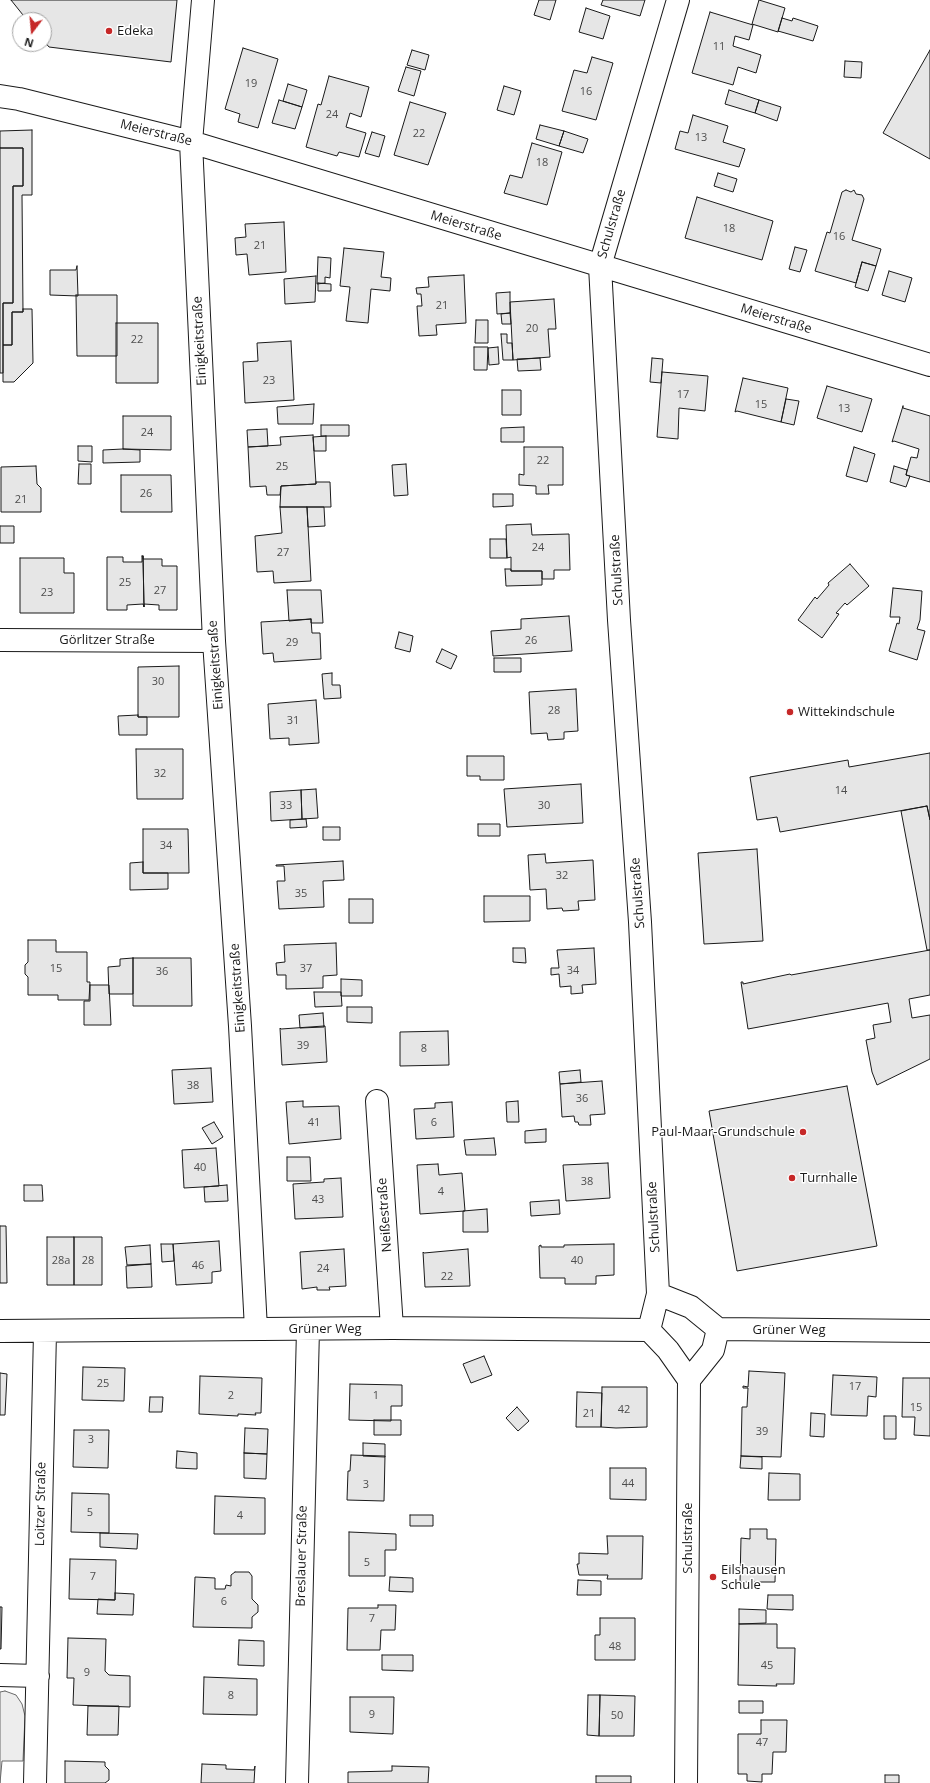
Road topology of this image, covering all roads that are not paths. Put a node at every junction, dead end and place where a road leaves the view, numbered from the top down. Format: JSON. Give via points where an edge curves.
{"nodes":[{"id":1,"x":203,"y":0,"type":"edge"},
{"id":2,"x":678,"y":0,"type":"edge"},
{"id":3,"x":0,"y":96,"type":"edge"},
{"id":4,"x":191,"y":142,"type":"junction"},
{"id":5,"x":600,"y":266,"type":"junction"},
{"id":6,"x":930,"y":365,"type":"edge"},
{"id":7,"x":0,"y":640,"type":"edge"},
{"id":8,"x":214,"y":641,"type":"junction"},
{"id":9,"x":377,"y":1101,"type":"dead end"},
{"id":10,"x":658,"y":1294,"type":"junction"},
{"id":11,"x":392,"y":1328,"type":"junction"},
{"id":12,"x":256,"y":1329,"type":"junction"},
{"id":13,"x":308,"y":1329,"type":"junction"},
{"id":14,"x":718,"y":1329,"type":"junction"},
{"id":15,"x":649,"y":1330,"type":"junction"},
{"id":16,"x":0,"y":1331,"type":"edge"},
{"id":17,"x":930,"y":1331,"type":"edge"},
{"id":18,"x":45,"y":1332,"type":"junction"},
{"id":19,"x":689,"y":1380,"type":"junction"},
{"id":20,"x":0,"y":1674,"type":"edge"},
{"id":21,"x":38,"y":1676,"type":"junction"},
{"id":22,"x":35,"y":1783,"type":"edge"},
{"id":23,"x":297,"y":1783,"type":"edge"},
{"id":24,"x":686,"y":1783,"type":"edge"}],
"edges":[{"from":1,"to":4,"type":"street","name":"Einigkeitstraße"},
{"from":2,"to":5,"type":"street","name":"Schulstraße"},
{"from":3,"to":4,"type":"street","name":"Meierstraße","via":[[26,100]]},
{"from":4,"to":5,"type":"street","name":"Meierstraße"},
{"from":4,"to":8,"type":"street","name":"Einigkeitstraße"},
{"from":5,"to":6,"type":"street","name":"Meierstraße"},
{"from":5,"to":10,"type":"street","name":"Schulstraße","via":[[619,620],[640,922]]},
{"from":7,"to":8,"type":"street","name":"Görlitzer Straße"},
{"from":8,"to":12,"type":"street","name":"Einigkeitstraße","via":[[240,1026]]},
{"from":9,"to":11,"type":"street","name":"Neißestraße"},
{"from":10,"to":14,"type":"street","via":[[692,1307]]},
{"from":10,"to":15,"type":"street","name":"Schulstraße"},
{"from":11,"to":13,"type":"street","name":"Grüner Weg"},
{"from":11,"to":15,"type":"street","name":"Grüner Weg"},
{"from":12,"to":13,"type":"street","name":"Grüner Weg"},
{"from":12,"to":18,"type":"street","name":"Grüner Weg"},
{"from":13,"to":23,"type":"street","name":"Breslauer Straße"},
{"from":14,"to":17,"type":"street","name":"Grüner Weg"},
{"from":14,"to":19,"type":"street","via":[[713,1350]]},
{"from":15,"to":19,"type":"street","via":[[668,1350]]},
{"from":16,"to":18,"type":"street","name":"Grüner Weg"},
{"from":18,"to":21,"type":"street","name":"Loitzer Straße"},
{"from":19,"to":24,"type":"street","name":"Schulstraße"},
{"from":20,"to":21,"type":"street"},
{"from":21,"to":22,"type":"street","name":"Loitzer Straße"}]}
